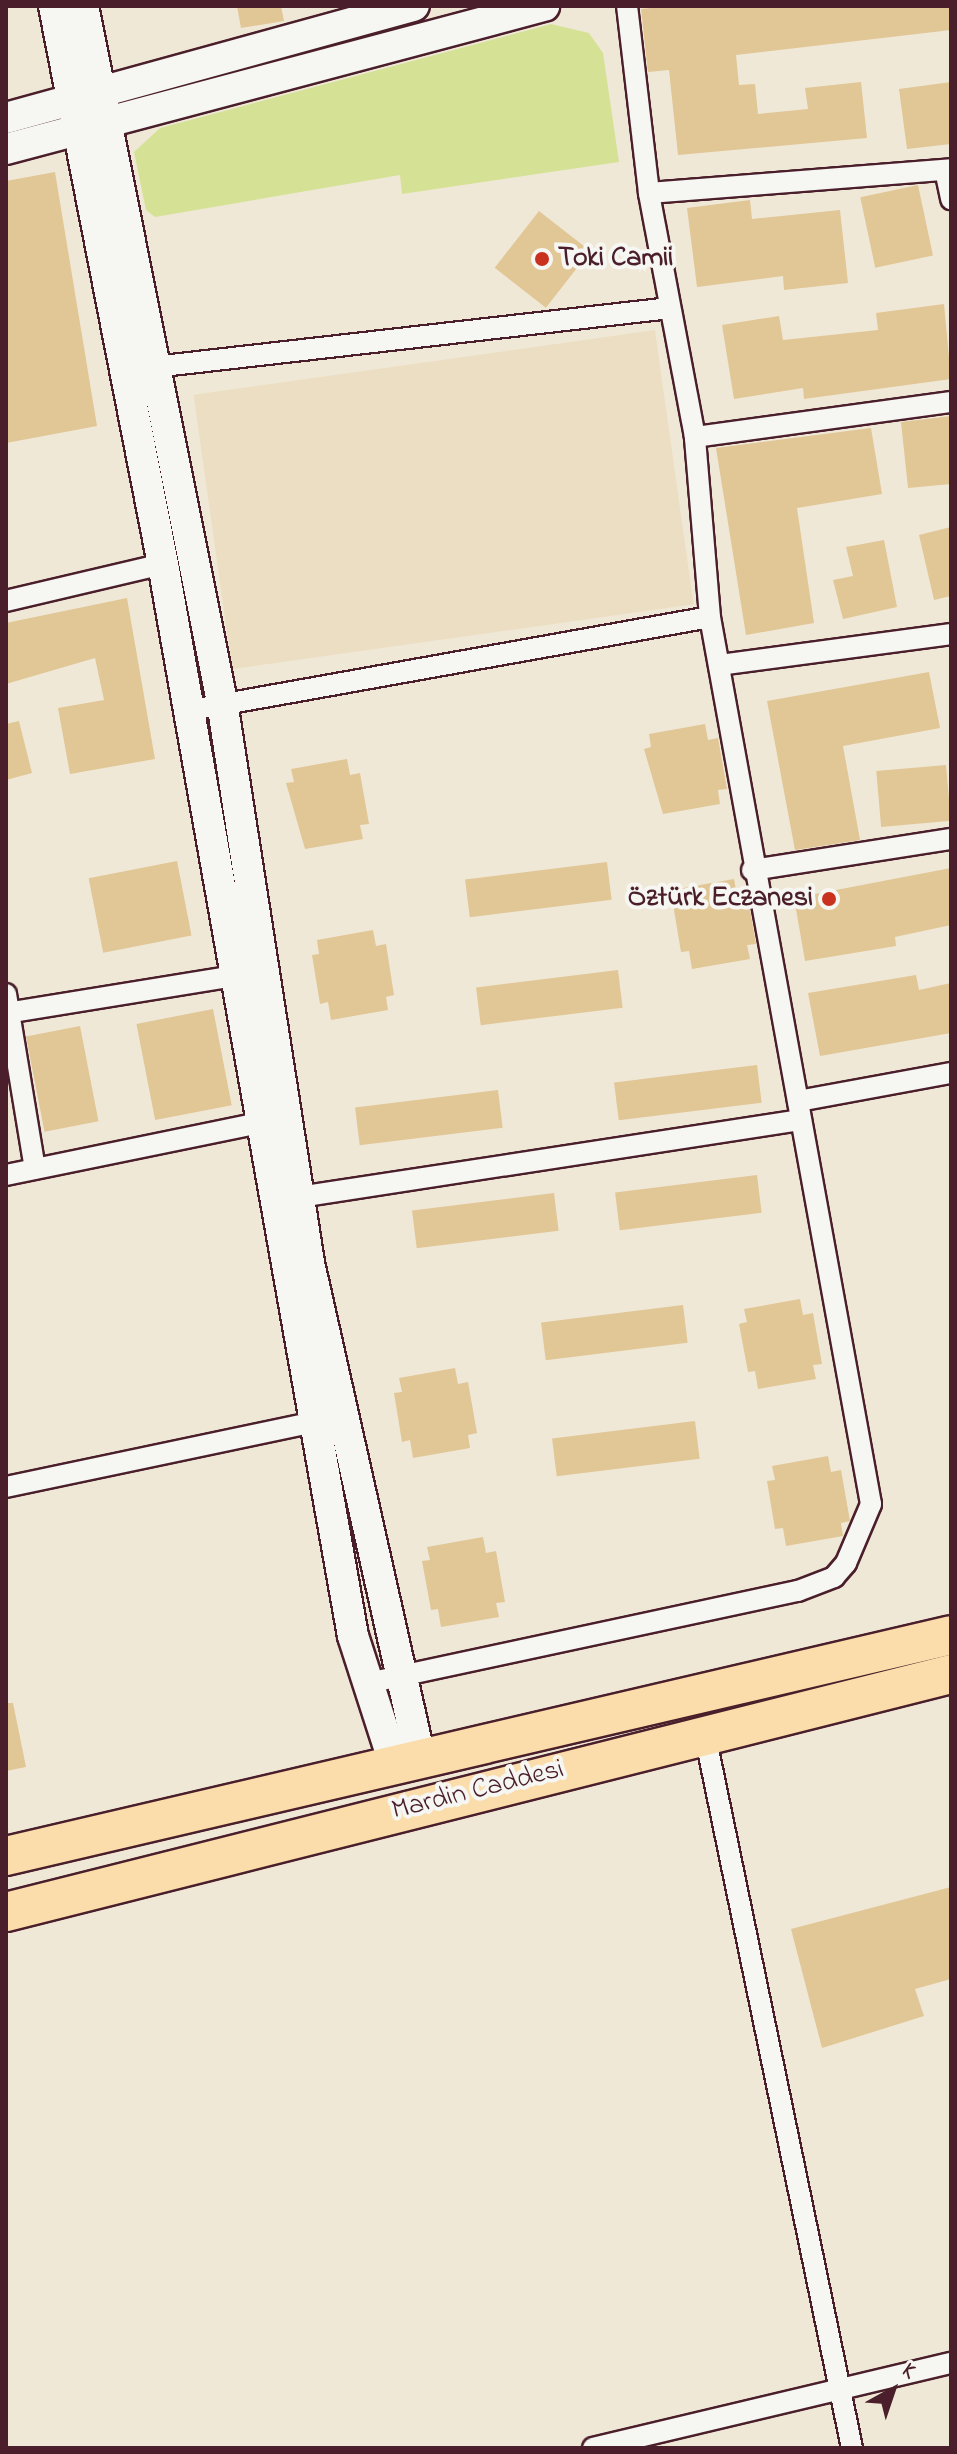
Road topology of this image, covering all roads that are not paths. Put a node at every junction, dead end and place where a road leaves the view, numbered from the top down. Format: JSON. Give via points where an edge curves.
{"nodes":[{"id":1,"x":54,"y":6,"type":"edge"},
{"id":2,"x":83,"y":6,"type":"edge"},
{"id":3,"x":414,"y":6,"type":"edge"},
{"id":4,"x":544,"y":6,"type":"edge"},
{"id":5,"x":627,"y":6,"type":"edge"},
{"id":6,"x":100,"y":91,"type":"junction"},
{"id":7,"x":71,"y":100,"type":"junction"},
{"id":8,"x":6,"y":118,"type":"edge"},
{"id":9,"x":93,"y":129,"type":"junction"},
{"id":10,"x":6,"y":149,"type":"edge"},
{"id":11,"x":948,"y":170,"type":"edge"},
{"id":12,"x":649,"y":193,"type":"junction"},
{"id":13,"x":951,"y":199,"type":"edge"},
{"id":14,"x":670,"y":308,"type":"junction"},
{"id":15,"x":154,"y":367,"type":"junction"},
{"id":16,"x":951,"y":402,"type":"edge"},
{"id":17,"x":695,"y":437,"type":"junction"},
{"id":18,"x":163,"y":564,"type":"junction"},
{"id":19,"x":6,"y":601,"type":"edge"},
{"id":20,"x":710,"y":617,"type":"junction"},
{"id":21,"x":951,"y":634,"type":"edge"},
{"id":22,"x":719,"y":665,"type":"junction"},
{"id":23,"x":222,"y":702,"type":"junction"},
{"id":24,"x":186,"y":711,"type":"junction"},
{"id":25,"x":951,"y":839,"type":"edge"},
{"id":26,"x":752,"y":870,"type":"junction"},
{"id":27,"x":247,"y":974,"type":"junction"},
{"id":28,"x":7,"y":1007,"type":"edge"},
{"id":29,"x":951,"y":1073,"type":"edge"},
{"id":30,"x":800,"y":1110,"type":"junction"},
{"id":31,"x":259,"y":1123,"type":"junction"},
{"id":32,"x":35,"y":1169,"type":"junction"},
{"id":33,"x":6,"y":1175,"type":"edge"},
{"id":34,"x":299,"y":1197,"type":"junction"},
{"id":35,"x":314,"y":1422,"type":"junction"},
{"id":36,"x":6,"y":1487,"type":"edge"},
{"id":37,"x":951,"y":1635,"type":"edge"},
{"id":38,"x":951,"y":1674,"type":"edge"},
{"id":39,"x":398,"y":1677,"type":"junction"},
{"id":40,"x":368,"y":1683,"type":"junction"},
{"id":41,"x":705,"y":1735,"type":"junction"},
{"id":42,"x":407,"y":1760,"type":"junction"},
{"id":43,"x":6,"y":1856,"type":"edge"},
{"id":44,"x":6,"y":1912,"type":"edge"},
{"id":45,"x":951,"y":2363,"type":"edge"},
{"id":46,"x":840,"y":2389,"type":"junction"},
{"id":47,"x":593,"y":2448,"type":"edge"},
{"id":48,"x":852,"y":2448,"type":"edge"}],
"edges":[{"from":1,"to":7,"type":"street"},
{"from":2,"to":6,"type":"street"},
{"from":3,"to":6,"type":"street"},
{"from":4,"to":9,"type":"street"},
{"from":5,"to":12,"type":"street"},
{"from":6,"to":7,"type":"street"},
{"from":6,"to":9,"type":"street"},
{"from":7,"to":8,"type":"street"},
{"from":7,"to":9,"type":"street"},
{"from":9,"to":10,"type":"street"},
{"from":9,"to":15,"type":"street"},
{"from":9,"to":18,"type":"street"},
{"from":11,"to":12,"type":"street"},
{"from":11,"to":13,"type":"street"},
{"from":12,"to":14,"type":"street"},
{"from":14,"to":15,"type":"street"},
{"from":14,"to":17,"type":"street"},
{"from":15,"to":23,"type":"street"},
{"from":16,"to":17,"type":"street"},
{"from":17,"to":20,"type":"street"},
{"from":18,"to":19,"type":"street"},
{"from":18,"to":24,"type":"street"},
{"from":20,"to":22,"type":"street"},
{"from":20,"to":23,"type":"street"},
{"from":21,"to":22,"type":"street"},
{"from":22,"to":26,"type":"street"},
{"from":23,"to":24,"type":"street"},
{"from":23,"to":27,"type":"street"},
{"from":24,"to":27,"type":"street"},
{"from":25,"to":26,"type":"street"},
{"from":26,"to":30,"type":"street"},
{"from":27,"to":28,"type":"street"},
{"from":27,"to":31,"type":"street"},
{"from":27,"to":34,"type":"street"},
{"from":28,"to":32,"type":"street"},
{"from":29,"to":30,"type":"street"},
{"from":30,"to":34,"type":"street"},
{"from":30,"to":39,"type":"street","via":[[871,1504],[846,1563],[834,1577],[798,1591]]},
{"from":31,"to":32,"type":"street"},
{"from":31,"to":35,"type":"street"},
{"from":32,"to":33,"type":"street"},
{"from":34,"to":39,"type":"street"},
{"from":35,"to":36,"type":"street"},
{"from":35,"to":40,"type":"street"},
{"from":37,"to":42,"type":"highway","name":"Mardin Caddesi"},
{"from":38,"to":41,"type":"highway","name":"Mardin Caddesi"},
{"from":39,"to":40,"type":"street"},
{"from":39,"to":42,"type":"street"},
{"from":40,"to":42,"type":"street"},
{"from":41,"to":44,"type":"highway","name":"Mardin Caddesi"},
{"from":41,"to":46,"type":"street"},
{"from":42,"to":43,"type":"highway","name":"Mardin Caddesi"},
{"from":45,"to":46,"type":"street"},
{"from":46,"to":47,"type":"street"},
{"from":46,"to":48,"type":"street"}]}
